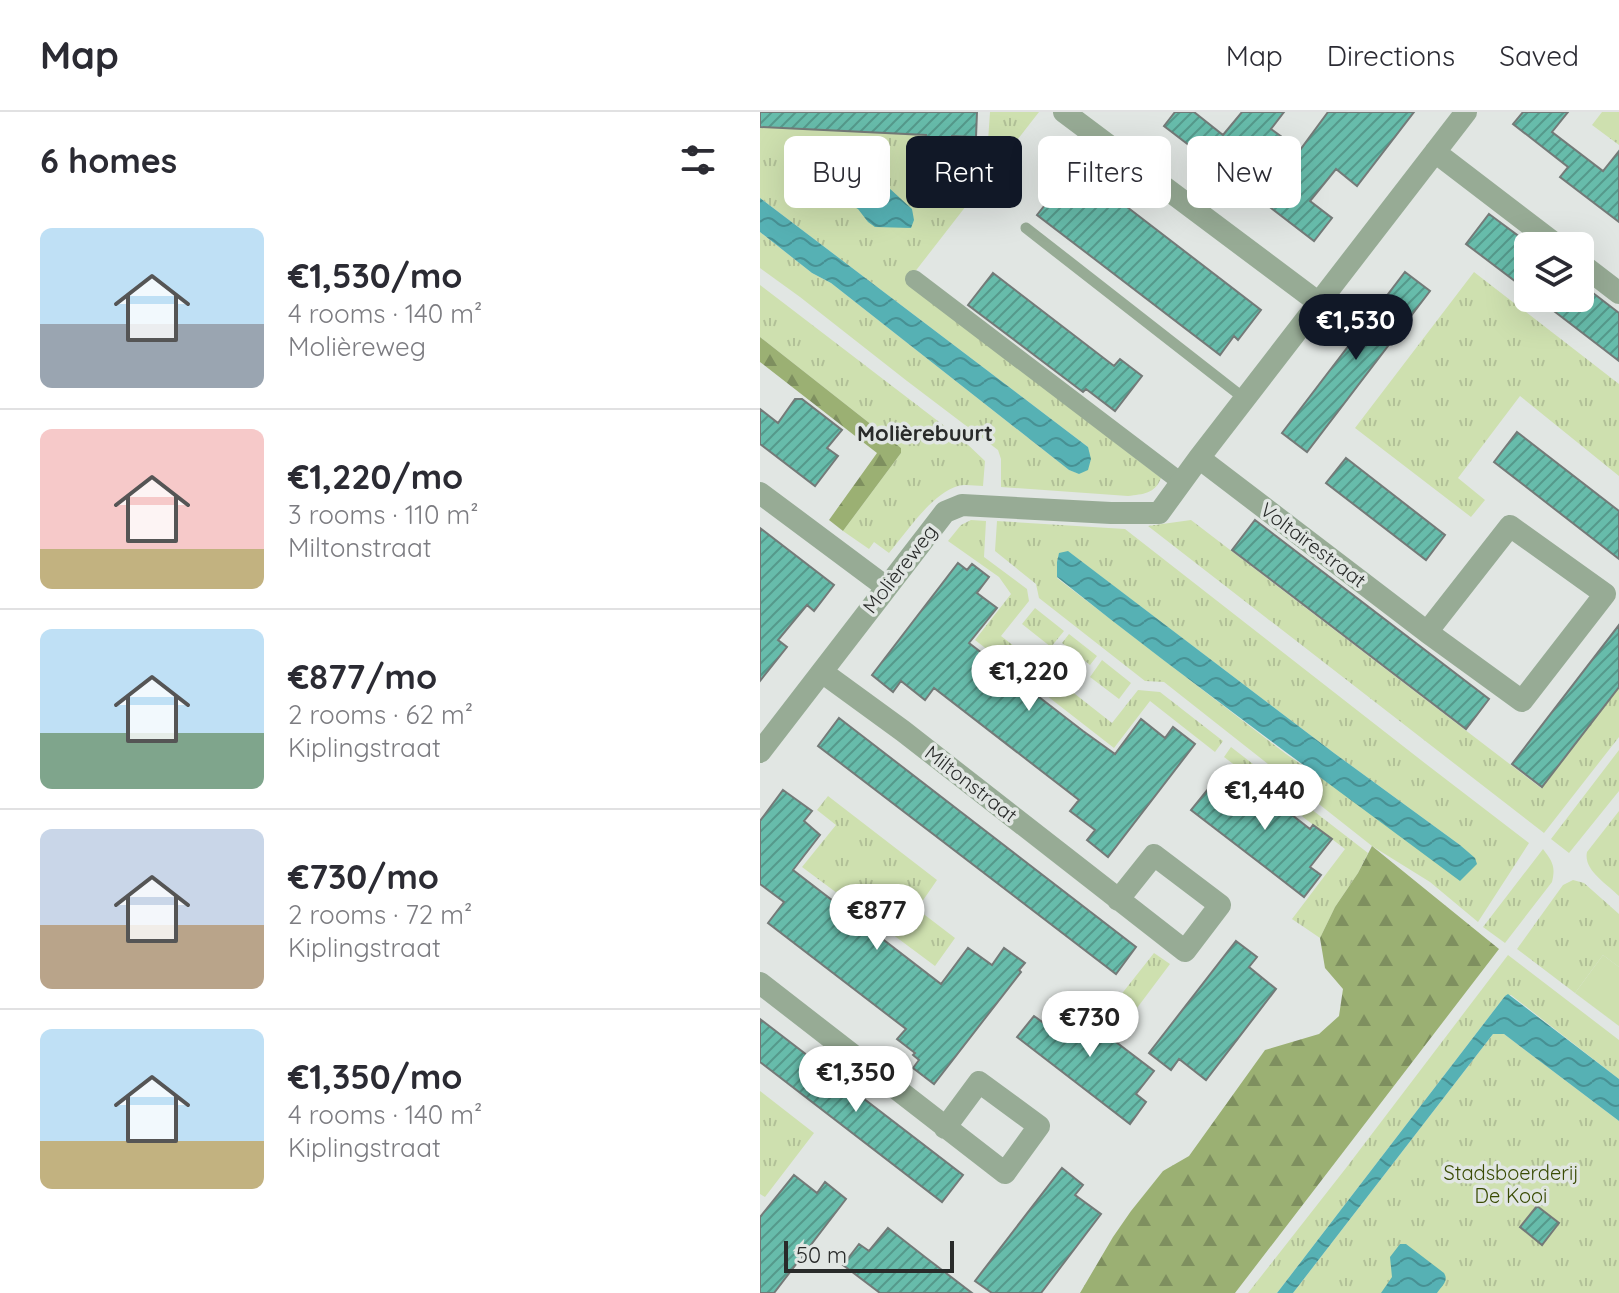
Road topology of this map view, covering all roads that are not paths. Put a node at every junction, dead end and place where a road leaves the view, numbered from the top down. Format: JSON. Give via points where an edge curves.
{"nodes":[{"id":1,"x":1064,"y":112,"type":"edge"},
{"id":2,"x":1466,"y":112,"type":"edge"},
{"id":3,"x":1435,"y":152,"type":"junction"},
{"id":4,"x":1026,"y":228,"type":"dead end"},
{"id":5,"x":1540,"y":232,"type":"edge"},
{"id":6,"x":1594,"y":274,"type":"edge"},
{"id":7,"x":914,"y":279,"type":"dead end"},
{"id":8,"x":1619,"y":293,"type":"edge"},
{"id":9,"x":1319,"y":303,"type":"junction"},
{"id":10,"x":1245,"y":399,"type":"junction"},
{"id":11,"x":1199,"y":458,"type":"junction"},
{"id":12,"x":1181,"y":482,"type":"junction"},
{"id":13,"x":760,"y":493,"type":"edge"},
{"id":14,"x":886,"y":587,"type":"junction"},
{"id":15,"x":1427,"y":632,"type":"junction"},
{"id":16,"x":822,"y":672,"type":"junction"},
{"id":17,"x":760,"y":752,"type":"edge"},
{"id":18,"x":1118,"y":900,"type":"junction"},
{"id":19,"x":760,"y":983,"type":"edge"},
{"id":20,"x":945,"y":1128,"type":"dead end"}],
"edges":[{"from":1,"to":9,"type":"street"},
{"from":2,"to":3,"type":"street","name":"Molièreweg"},
{"from":3,"to":5,"type":"street"},
{"from":3,"to":9,"type":"street","name":"Molièreweg"},
{"from":4,"to":10,"type":"lane"},
{"from":6,"to":8,"type":"street"},
{"from":7,"to":12,"type":"street"},
{"from":9,"to":10,"type":"street","name":"Molièreweg"},
{"from":10,"to":11,"type":"street","name":"Molièreweg"},
{"from":11,"to":12,"type":"street","name":"Molièreweg"},
{"from":11,"to":15,"type":"street","name":"Voltairestraat"},
{"from":12,"to":14,"type":"street","name":"Molièreweg","via":[[1159,513],[962,505],[945,512]]},
{"from":13,"to":14,"type":"street"},
{"from":14,"to":16,"type":"street","name":"Molièreweg"},
{"from":15,"to":15,"type":"street","name":"Voltairestraat","via":[[1522,701],[1605,594],[1510,526]]},
{"from":16,"to":17,"type":"street","name":"Molièreweg"},
{"from":16,"to":18,"type":"street","name":"Miltonstraat"},
{"from":18,"to":18,"type":"street","name":"Miltonstraat","via":[[1154,855],[1220,905],[1185,951]]},
{"from":19,"to":20,"type":"street"}]}
